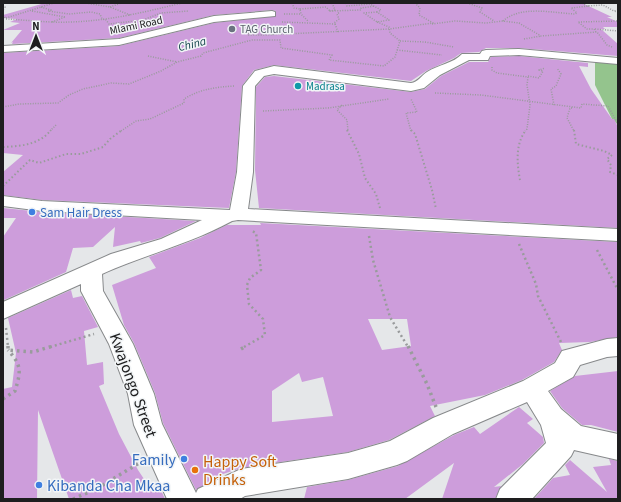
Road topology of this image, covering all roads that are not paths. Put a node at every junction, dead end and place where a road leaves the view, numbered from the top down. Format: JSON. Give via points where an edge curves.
{"nodes":[{"id":1,"x":276,"y":20,"type":"road end"},
{"id":2,"x":3,"y":49,"type":"edge"},
{"id":3,"x":618,"y":62,"type":"edge"},
{"id":4,"x":3,"y":201,"type":"edge"},
{"id":5,"x":232,"y":215,"type":"junction"},
{"id":6,"x":618,"y":235,"type":"edge"},
{"id":7,"x":91,"y":271,"type":"junction"},
{"id":8,"x":11,"y":308,"type":"edge"},
{"id":9,"x":618,"y":347,"type":"edge"},
{"id":10,"x":539,"y":399,"type":"junction"},
{"id":11,"x":618,"y":447,"type":"edge"},
{"id":12,"x":183,"y":499,"type":"edge"},
{"id":13,"x":209,"y":499,"type":"edge"},
{"id":14,"x":511,"y":499,"type":"edge"}],
"edges":[{"from":1,"to":2,"type":"street","name":"Mlami Road","via":[[254,14],[214,19],[118,42]]},
{"from":3,"to":5,"type":"street","via":[[545,60],[495,52],[486,54],[484,58],[465,57],[461,62],[447,66],[424,80],[416,89],[274,70],[264,71],[257,74],[249,86],[245,172]]},
{"from":4,"to":5,"type":"street","via":[[42,206]]},
{"from":5,"to":6,"type":"street"},
{"from":5,"to":7,"type":"street","via":[[168,243],[118,259]]},
{"from":7,"to":8,"type":"street"},
{"from":7,"to":12,"type":"street","name":"Kwajongo Street","via":[[92,291],[113,327],[140,394],[155,444]]},
{"from":9,"to":10,"type":"street","via":[[571,358]]},
{"from":10,"to":11,"type":"street","via":[[573,437]]},
{"from":10,"to":13,"type":"street","via":[[443,426],[397,452],[348,466],[241,483]]},
{"from":10,"to":14,"type":"street","via":[[554,422],[561,447]]}]}
